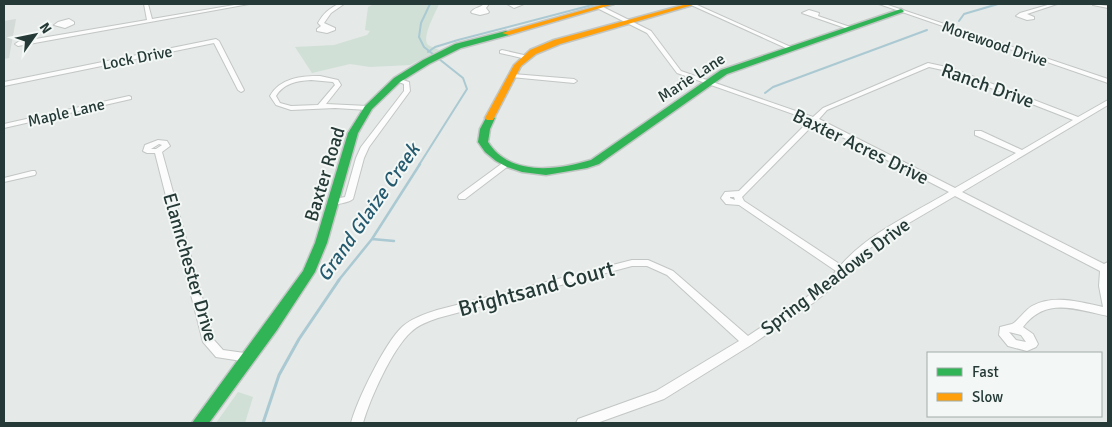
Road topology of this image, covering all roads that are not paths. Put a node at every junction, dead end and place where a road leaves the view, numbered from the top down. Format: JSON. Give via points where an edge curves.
{"nodes":[{"id":1,"x":146,"y":4,"type":"edge"},
{"id":2,"x":247,"y":4,"type":"edge"},
{"id":3,"x":342,"y":4,"type":"edge"},
{"id":4,"x":509,"y":4,"type":"edge"},
{"id":5,"x":522,"y":4,"type":"edge"},
{"id":6,"x":611,"y":4,"type":"edge"},
{"id":7,"x":692,"y":4,"type":"edge"},
{"id":8,"x":881,"y":4,"type":"edge"},
{"id":9,"x":1055,"y":4,"type":"edge"},
{"id":10,"x":1095,"y":4,"type":"edge"},
{"id":11,"x":224,"y":5,"type":"edge"},
{"id":12,"x":599,"y":7,"type":"junction"},
{"id":13,"x":1108,"y":7,"type":"edge"},
{"id":14,"x":901,"y":11,"type":"junction"},
{"id":15,"x":1024,"y":14,"type":"dead end"},
{"id":16,"x":816,"y":15,"type":"dead end"},
{"id":17,"x":150,"y":20,"type":"junction"},
{"id":18,"x":630,"y":22,"type":"junction"},
{"id":19,"x":65,"y":26,"type":"dead end"},
{"id":20,"x":325,"y":26,"type":"dead end"},
{"id":21,"x":850,"y":28,"type":"junction"},
{"id":22,"x":64,"y":36,"type":"junction"},
{"id":23,"x":18,"y":44,"type":"dead end"},
{"id":24,"x":790,"y":48,"type":"junction"},
{"id":25,"x":502,"y":52,"type":"dead end"},
{"id":26,"x":526,"y":56,"type":"junction"},
{"id":27,"x":513,"y":76,"type":"junction"},
{"id":28,"x":397,"y":80,"type":"junction"},
{"id":29,"x":574,"y":81,"type":"dead end"},
{"id":30,"x":1108,"y":82,"type":"edge"},
{"id":31,"x":708,"y":83,"type":"junction"},
{"id":32,"x":4,"y":84,"type":"edge"},
{"id":33,"x":241,"y":90,"type":"dead end"},
{"id":34,"x":128,"y":98,"type":"dead end"},
{"id":35,"x":1108,"y":102,"type":"edge"},
{"id":36,"x":321,"y":106,"type":"junction"},
{"id":37,"x":368,"y":108,"type":"junction"},
{"id":38,"x":813,"y":119,"type":"junction"},
{"id":39,"x":1078,"y":119,"type":"junction"},
{"id":40,"x":4,"y":126,"type":"edge"},
{"id":41,"x":978,"y":134,"type":"dead end"},
{"id":42,"x":158,"y":151,"type":"dead end"},
{"id":43,"x":1023,"y":153,"type":"junction"},
{"id":44,"x":507,"y":164,"type":"junction"},
{"id":45,"x":32,"y":173,"type":"dead end"},
{"id":46,"x":4,"y":180,"type":"edge"},
{"id":47,"x":955,"y":192,"type":"junction"},
{"id":48,"x":462,"y":197,"type":"dead end"},
{"id":49,"x":332,"y":202,"type":"junction"},
{"id":50,"x":1107,"y":267,"type":"edge"},
{"id":51,"x":841,"y":270,"type":"junction"},
{"id":52,"x":1108,"y":308,"type":"edge"},
{"id":53,"x":1108,"y":312,"type":"edge"},
{"id":54,"x":1016,"y":328,"type":"dead end"},
{"id":55,"x":747,"y":342,"type":"junction"},
{"id":56,"x":248,"y":357,"type":"junction"},
{"id":57,"x":200,"y":423,"type":"edge"},
{"id":58,"x":357,"y":423,"type":"edge"},
{"id":59,"x":582,"y":423,"type":"edge"}],
"edges":[{"from":1,"to":17,"type":"street"},
{"from":2,"to":11,"type":"street"},
{"from":3,"to":20,"type":"street","via":[[322,19]]},
{"from":4,"to":5,"type":"street"},
{"from":6,"to":12,"type":"street","name":"Baxter Road"},
{"from":7,"to":18,"type":"street"},
{"from":7,"to":24,"type":"street"},
{"from":8,"to":14,"type":"street","name":"Morewood Drive"},
{"from":9,"to":15,"type":"street"},
{"from":10,"to":13,"type":"street"},
{"from":11,"to":17,"type":"street"},
{"from":12,"to":18,"type":"street","name":"Baxter Acres Drive"},
{"from":12,"to":28,"type":"street","name":"Baxter Road","via":[[470,42],[426,62]]},
{"from":14,"to":21,"type":"street","name":"Marie Lane"},
{"from":14,"to":30,"type":"street","name":"Morewood Drive"},
{"from":16,"to":21,"type":"street"},
{"from":17,"to":22,"type":"street"},
{"from":18,"to":26,"type":"street","via":[[555,43]]},
{"from":18,"to":31,"type":"street","name":"Baxter Acres Drive","via":[[654,37],[679,72]]},
{"from":19,"to":22,"type":"street"},
{"from":21,"to":24,"type":"street","name":"Marie Lane"},
{"from":22,"to":23,"type":"street"},
{"from":24,"to":31,"type":"street","name":"Marie Lane","via":[[724,72]]},
{"from":25,"to":26,"type":"street"},
{"from":26,"to":27,"type":"street"},
{"from":27,"to":29,"type":"street"},
{"from":27,"to":44,"type":"street","via":[[483,139],[490,152]]},
{"from":28,"to":37,"type":"street","name":"Baxter Road"},
{"from":28,"to":49,"type":"street","via":[[407,83],[407,91],[365,147],[349,198]]},
{"from":31,"to":38,"type":"street","name":"Baxter Acres Drive"},
{"from":31,"to":44,"type":"street","name":"Marie Lane","via":[[595,162],[572,170],[549,171],[527,170]]},
{"from":32,"to":33,"type":"street","name":"Lock Drive","via":[[216,41]]},
{"from":34,"to":40,"type":"street","name":"Maple Lane"},
{"from":35,"to":39,"type":"street","name":"Spring Meadows Drive"},
{"from":36,"to":36,"type":"street","via":[[336,90],[336,80],[298,80],[274,92],[278,104],[283,106]]},
{"from":36,"to":37,"type":"street"},
{"from":37,"to":49,"type":"street","name":"Baxter Road","via":[[353,133]]},
{"from":38,"to":39,"type":"street","name":"Ranch Drive","via":[[824,109],[928,66],[943,67]]},
{"from":38,"to":47,"type":"street","name":"Baxter Acres Drive"},
{"from":38,"to":51,"type":"street","name":"Ranch Drive","via":[[740,199]]},
{"from":39,"to":43,"type":"street","name":"Spring Meadows Drive"},
{"from":41,"to":43,"type":"street"},
{"from":42,"to":56,"type":"street","name":"Elannchester Drive","via":[[209,342],[220,354]]},
{"from":43,"to":47,"type":"street","name":"Spring Meadows Drive"},
{"from":44,"to":48,"type":"street"},
{"from":45,"to":46,"type":"street"},
{"from":47,"to":50,"type":"street","name":"Baxter Acres Drive"},
{"from":47,"to":51,"type":"street","name":"Spring Meadows Drive","via":[[882,235]]},
{"from":49,"to":56,"type":"street","name":"Baxter Road","via":[[309,272]]},
{"from":50,"to":52,"type":"street","via":[[1104,284]]},
{"from":51,"to":55,"type":"street","name":"Spring Meadows Drive","via":[[809,300]]},
{"from":53,"to":54,"type":"street","via":[[1065,304],[1045,304],[1024,316]]},
{"from":55,"to":58,"type":"street","name":"Brightsand Court","via":[[670,273],[648,262],[632,263],[437,314],[412,325],[396,344],[361,409]]},
{"from":55,"to":59,"type":"street","name":"Spring Meadows Drive","via":[[660,394]]},
{"from":56,"to":57,"type":"street","name":"Baxter Road"}]}
